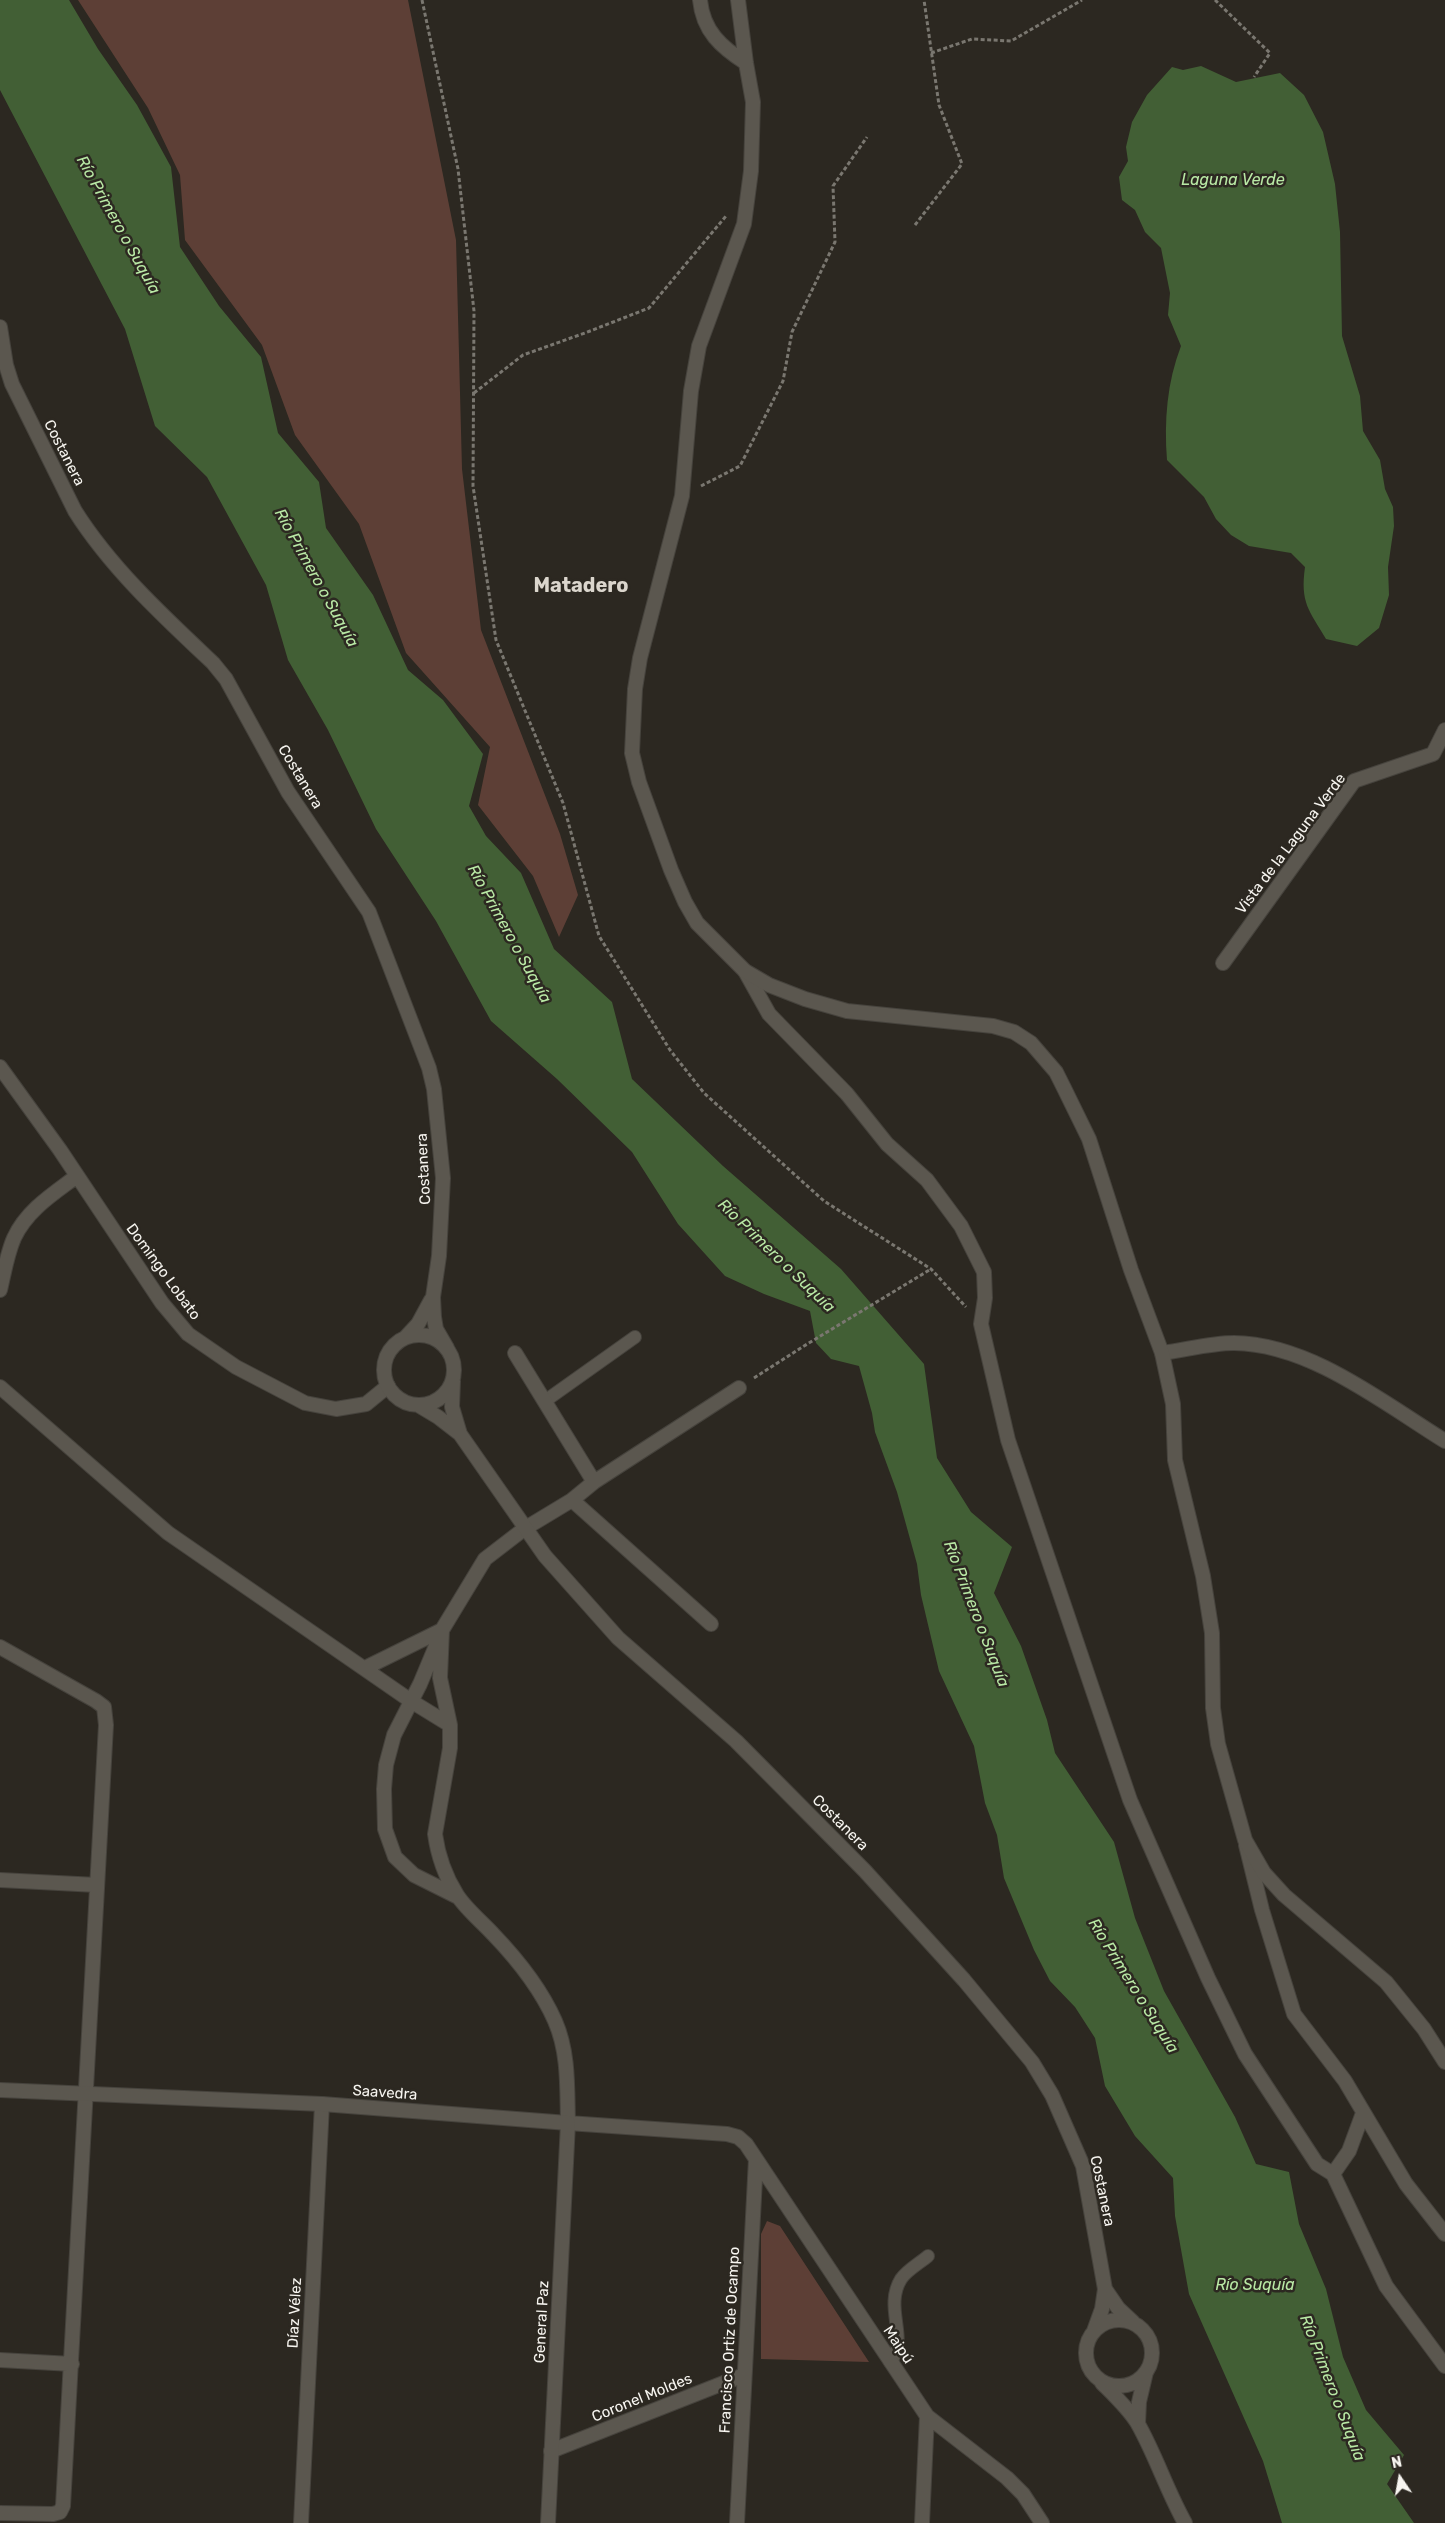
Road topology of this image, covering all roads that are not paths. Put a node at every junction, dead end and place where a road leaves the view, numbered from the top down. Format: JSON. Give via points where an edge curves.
{"nodes":[{"id":1,"x":700,"y":0,"type":"edge"},
{"id":2,"x":738,"y":0,"type":"edge"},
{"id":3,"x":746,"y":63,"type":"junction"},
{"id":4,"x":0,"y":327,"type":"edge"},
{"id":5,"x":1445,"y":730,"type":"edge"},
{"id":6,"x":1223,"y":963,"type":"dead end"},
{"id":7,"x":745,"y":971,"type":"junction"},
{"id":8,"x":0,"y":1068,"type":"edge"},
{"id":9,"x":77,"y":1176,"type":"junction"},
{"id":10,"x":0,"y":1290,"type":"edge"},
{"id":11,"x":433,"y":1297,"type":"junction"},
{"id":12,"x":635,"y":1337,"type":"dead end"},
{"id":13,"x":405,"y":1338,"type":"junction"},
{"id":14,"x":447,"y":1348,"type":"junction"},
{"id":15,"x":515,"y":1353,"type":"dead end"},
{"id":16,"x":1162,"y":1353,"type":"junction"},
{"id":17,"x":453,"y":1381,"type":"junction"},
{"id":18,"x":388,"y":1386,"type":"junction"},
{"id":19,"x":0,"y":1387,"type":"edge"},
{"id":20,"x":738,"y":1388,"type":"road end"},
{"id":21,"x":545,"y":1401,"type":"junction"},
{"id":22,"x":418,"y":1405,"type":"junction"},
{"id":23,"x":460,"y":1434,"type":"junction"},
{"id":24,"x":1445,"y":1441,"type":"edge"},
{"id":25,"x":594,"y":1482,"type":"junction"},
{"id":26,"x":572,"y":1500,"type":"junction"},
{"id":27,"x":524,"y":1529,"type":"junction"},
{"id":28,"x":711,"y":1624,"type":"dead end"},
{"id":29,"x":442,"y":1630,"type":"junction"},
{"id":30,"x":0,"y":1647,"type":"edge"},
{"id":31,"x":365,"y":1668,"type":"junction"},
{"id":32,"x":411,"y":1701,"type":"junction"},
{"id":33,"x":450,"y":1725,"type":"junction"},
{"id":34,"x":1245,"y":1840,"type":"junction"},
{"id":35,"x":0,"y":1880,"type":"edge"},
{"id":36,"x":97,"y":1885,"type":"junction"},
{"id":37,"x":458,"y":1897,"type":"junction"},
{"id":38,"x":1445,"y":2062,"type":"edge"},
{"id":39,"x":0,"y":2090,"type":"edge"},
{"id":40,"x":85,"y":2093,"type":"junction"},
{"id":41,"x":322,"y":2104,"type":"junction"},
{"id":42,"x":1364,"y":2113,"type":"junction"},
{"id":43,"x":568,"y":2122,"type":"junction"},
{"id":44,"x":756,"y":2159,"type":"junction"},
{"id":45,"x":1333,"y":2174,"type":"junction"},
{"id":46,"x":1445,"y":2234,"type":"edge"},
{"id":47,"x":928,"y":2256,"type":"dead end"},
{"id":48,"x":1105,"y":2289,"type":"junction"},
{"id":49,"x":1133,"y":2323,"type":"junction"},
{"id":50,"x":1094,"y":2332,"type":"junction"},
{"id":51,"x":0,"y":2360,"type":"edge"},
{"id":52,"x":890,"y":2362,"type":"junction"},
{"id":53,"x":72,"y":2364,"type":"junction"},
{"id":54,"x":1445,"y":2366,"type":"edge"},
{"id":55,"x":1146,"y":2372,"type":"junction"},
{"id":56,"x":744,"y":2375,"type":"junction"},
{"id":57,"x":1098,"y":2378,"type":"junction"},
{"id":58,"x":927,"y":2416,"type":"junction"},
{"id":59,"x":1138,"y":2424,"type":"junction"},
{"id":60,"x":551,"y":2451,"type":"junction"},
{"id":61,"x":0,"y":2514,"type":"edge"},
{"id":62,"x":301,"y":2523,"type":"edge"},
{"id":63,"x":548,"y":2523,"type":"edge"},
{"id":64,"x":737,"y":2523,"type":"edge"},
{"id":65,"x":922,"y":2523,"type":"edge"},
{"id":66,"x":1042,"y":2523,"type":"edge"},
{"id":67,"x":1185,"y":2523,"type":"edge"}],
"edges":[{"from":1,"to":3,"type":"street","via":[[710,34],[725,50]]},
{"from":2,"to":3,"type":"street"},
{"from":3,"to":7,"type":"street","via":[[754,131],[744,224],[698,346],[682,496],[640,658],[632,753],[639,782],[686,902],[697,923]]},
{"from":4,"to":11,"type":"street","name":"Costanera","via":[[12,384],[86,529],[113,563],[226,679],[288,792],[369,912],[429,1068],[434,1089],[443,1192]]},
{"from":5,"to":6,"type":"street","name":"Vista de la Laguna Verde","via":[[1432,754],[1354,781]]},
{"from":7,"to":16,"type":"street","via":[[823,1005],[847,1011],[993,1026],[1014,1032],[1031,1043],[1056,1072],[1089,1139],[1131,1270]]},
{"from":7,"to":45,"type":"street","via":[[769,1014],[847,1094],[887,1144],[927,1180],[962,1226],[984,1272],[981,1324],[1008,1440],[1130,1800],[1245,2054],[1317,2164]]},
{"from":8,"to":9,"type":"street","name":"Domingo Lobato"},
{"from":9,"to":10,"type":"street","via":[[33,1210],[20,1226],[13,1240]]},
{"from":9,"to":18,"type":"street","name":"Domingo Lobato","via":[[162,1303],[188,1334],[236,1367],[305,1403],[336,1409],[366,1404]]},
{"from":11,"to":13,"type":"street","name":"Costanera","via":[[418,1324]]},
{"from":11,"to":14,"type":"street","name":"Costanera","via":[[436,1329]]},
{"from":12,"to":21,"type":"lane"},
{"from":13,"to":14,"type":"street","via":[[428,1336]]},
{"from":13,"to":18,"type":"street","name":"Costanera","via":[[388,1353],[384,1375]]},
{"from":14,"to":17,"type":"street","name":"Costanera","via":[[455,1370]]},
{"from":15,"to":21,"type":"street"},
{"from":16,"to":24,"type":"street","via":[[1234,1343],[1284,1350],[1322,1365]]},
{"from":16,"to":34,"type":"street","via":[[1173,1404],[1175,1460],[1203,1576],[1212,1633],[1213,1708],[1218,1744]]},
{"from":17,"to":22,"type":"street","via":[[439,1399]]},
{"from":17,"to":23,"type":"street","name":"Costanera","via":[[452,1407]]},
{"from":18,"to":22,"type":"street","name":"Costanera","via":[[400,1400]]},
{"from":19,"to":31,"type":"street","via":[[168,1533]]},
{"from":20,"to":25,"type":"street"},
{"from":21,"to":25,"type":"street"},
{"from":22,"to":23,"type":"street","name":"Costanera"},
{"from":23,"to":27,"type":"street","name":"Costanera"},
{"from":25,"to":26,"type":"street"},
{"from":26,"to":27,"type":"street"},
{"from":26,"to":28,"type":"street"},
{"from":27,"to":29,"type":"street","via":[[485,1559]]},
{"from":27,"to":48,"type":"street","name":"Costanera","via":[[618,1638],[736,1741],[865,1871],[1023,2049],[1052,2095],[1083,2166]]},
{"from":29,"to":31,"type":"street"},
{"from":29,"to":32,"type":"street"},
{"from":29,"to":33,"type":"street","via":[[440,1678]]},
{"from":30,"to":36,"type":"street","via":[[104,1707],[106,1725]]},
{"from":31,"to":32,"type":"street"},
{"from":32,"to":33,"type":"street"},
{"from":32,"to":37,"type":"street","via":[[394,1735],[386,1765],[385,1829],[395,1857],[407,1869]]},
{"from":33,"to":37,"type":"street","via":[[450,1748],[435,1834],[446,1874]]},
{"from":34,"to":38,"type":"street","via":[[1264,1873],[1284,1895],[1386,1982],[1424,2029]]},
{"from":34,"to":42,"type":"street","via":[[1262,1910],[1294,2014]]},
{"from":35,"to":36,"type":"street"},
{"from":36,"to":40,"type":"street"},
{"from":37,"to":43,"type":"street","name":"General Paz","via":[[509,1951],[532,1981],[554,2020],[566,2062]]},
{"from":39,"to":40,"type":"street","name":"Saavedra"},
{"from":40,"to":41,"type":"street","name":"Saavedra"},
{"from":40,"to":53,"type":"street"},
{"from":41,"to":43,"type":"street","name":"Saavedra"},
{"from":41,"to":62,"type":"street","name":"Díaz Vélez"},
{"from":42,"to":45,"type":"street","via":[[1349,2151]]},
{"from":42,"to":46,"type":"street","via":[[1406,2184]]},
{"from":43,"to":44,"type":"street","name":"Saavedra","via":[[726,2134],[738,2137]]},
{"from":43,"to":60,"type":"street","name":"General Paz"},
{"from":44,"to":52,"type":"street","name":"Maipú"},
{"from":44,"to":56,"type":"street","name":"Francisco Ortiz de Ocampo"},
{"from":45,"to":54,"type":"street","via":[[1386,2286]]},
{"from":47,"to":52,"type":"lane","via":[[902,2277],[893,2299],[898,2342],[896,2355]]},
{"from":48,"to":49,"type":"street","name":"Costanera"},
{"from":48,"to":50,"type":"street","name":"Costanera"},
{"from":49,"to":50,"type":"street","via":[[1111,2321]]},
{"from":49,"to":55,"type":"street","name":"Costanera","via":[[1143,2330],[1152,2350]]},
{"from":50,"to":57,"type":"street","name":"Costanera","via":[[1086,2350],[1091,2370]]},
{"from":51,"to":53,"type":"street"},
{"from":52,"to":58,"type":"street","name":"Maipú"},
{"from":53,"to":61,"type":"street","via":[[63,2506],[60,2512],[53,2514]]},
{"from":55,"to":57,"type":"street","via":[[1138,2380],[1116,2386]]},
{"from":55,"to":59,"type":"street","name":"Costanera"},
{"from":56,"to":60,"type":"street","name":"Coronel Moldes"},
{"from":56,"to":64,"type":"street","name":"Francisco Ortiz de Ocampo"},
{"from":57,"to":59,"type":"street","name":"Costanera"},
{"from":58,"to":65,"type":"street"},
{"from":58,"to":66,"type":"street","name":"Maipú","via":[[1007,2478]]},
{"from":59,"to":67,"type":"street","name":"Costanera"},
{"from":60,"to":63,"type":"street","name":"General Paz"}]}
